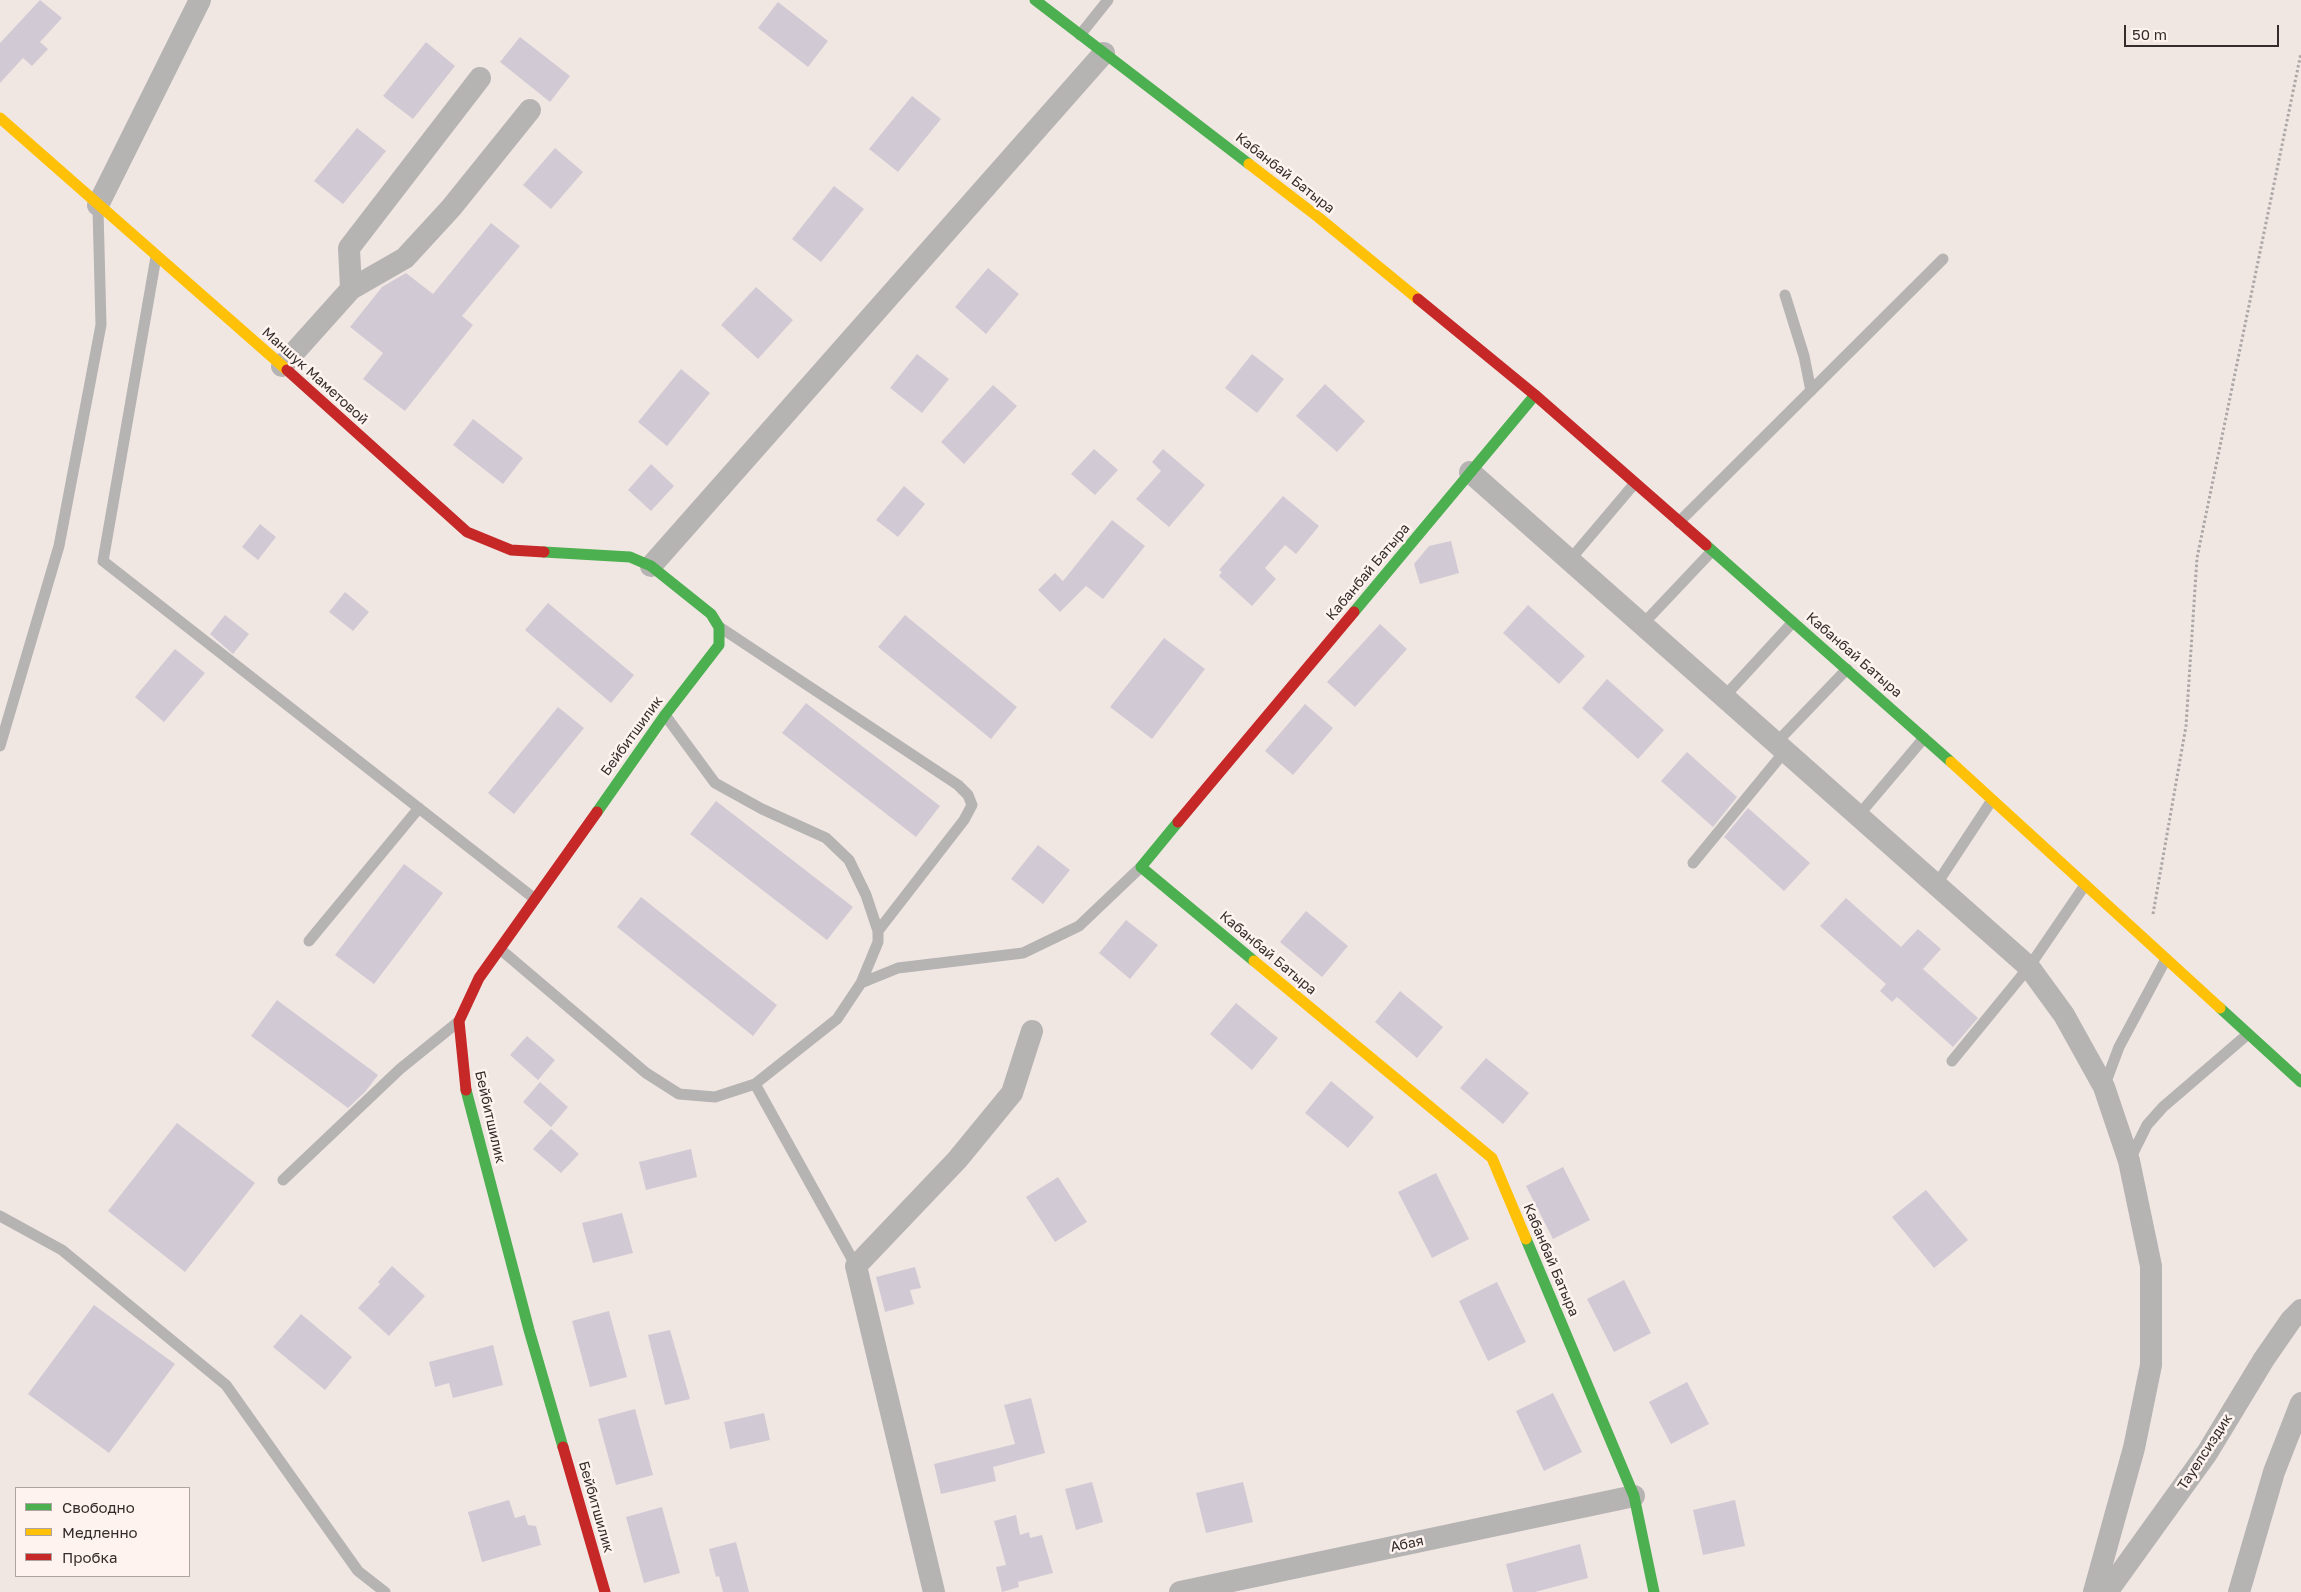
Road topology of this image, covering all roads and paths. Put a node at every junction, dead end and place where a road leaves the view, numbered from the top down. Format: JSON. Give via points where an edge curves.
{"nodes":[{"id":1,"x":200,"y":0,"type":"edge"},
{"id":2,"x":1035,"y":0,"type":"edge"},
{"id":3,"x":1108,"y":0,"type":"edge"},
{"id":4,"x":1080,"y":34,"type":"junction"},
{"id":5,"x":1104,"y":52,"type":"junction"},
{"id":6,"x":2301,"y":53,"type":"edge"},
{"id":7,"x":480,"y":78,"type":"dead end"},
{"id":8,"x":530,"y":110,"type":"dead end"},
{"id":9,"x":0,"y":118,"type":"edge"},
{"id":10,"x":98,"y":205,"type":"junction"},
{"id":11,"x":156,"y":257,"type":"junction"},
{"id":12,"x":1943,"y":259,"type":"dead end"},
{"id":13,"x":351,"y":289,"type":"junction"},
{"id":14,"x":1785,"y":295,"type":"dead end"},
{"id":15,"x":282,"y":366,"type":"junction"},
{"id":16,"x":1811,"y":391,"type":"junction"},
{"id":17,"x":1534,"y":396,"type":"junction"},
{"id":18,"x":1470,"y":472,"type":"junction"},
{"id":19,"x":1634,"y":483,"type":"junction"},
{"id":20,"x":1679,"y":522,"type":"junction"},
{"id":21,"x":1712,"y":551,"type":"junction"},
{"id":22,"x":1570,"y":561,"type":"junction"},
{"id":23,"x":651,"y":566,"type":"junction"},
{"id":24,"x":1793,"y":622,"type":"junction"},
{"id":25,"x":1642,"y":625,"type":"junction"},
{"id":26,"x":719,"y":627,"type":"junction"},
{"id":27,"x":1847,"y":669,"type":"junction"},
{"id":28,"x":1724,"y":697,"type":"junction"},
{"id":29,"x":665,"y":715,"type":"junction"},
{"id":30,"x":1924,"y":738,"type":"junction"},
{"id":31,"x":0,"y":746,"type":"edge"},
{"id":32,"x":1780,"y":747,"type":"junction"},
{"id":33,"x":1992,"y":800,"type":"junction"},
{"id":34,"x":419,"y":808,"type":"junction"},
{"id":35,"x":1858,"y":816,"type":"junction"},
{"id":36,"x":1693,"y":863,"type":"dead end"},
{"id":37,"x":1141,"y":867,"type":"junction"},
{"id":38,"x":1936,"y":885,"type":"junction"},
{"id":39,"x":2085,"y":885,"type":"junction"},
{"id":40,"x":535,"y":899,"type":"junction"},
{"id":41,"x":878,"y":930,"type":"junction"},
{"id":42,"x":309,"y":941,"type":"dead end"},
{"id":43,"x":2148,"y":943,"type":"junction"},
{"id":44,"x":500,"y":949,"type":"junction"},
{"id":45,"x":2166,"y":959,"type":"junction"},
{"id":46,"x":2029,"y":967,"type":"junction"},
{"id":47,"x":861,"y":983,"type":"junction"},
{"id":48,"x":459,"y":1021,"type":"junction"},
{"id":49,"x":1032,"y":1031,"type":"dead end"},
{"id":50,"x":2248,"y":1034,"type":"junction"},
{"id":51,"x":1952,"y":1061,"type":"dead end"},
{"id":52,"x":2301,"y":1082,"type":"edge"},
{"id":53,"x":755,"y":1084,"type":"junction"},
{"id":54,"x":2104,"y":1086,"type":"junction"},
{"id":55,"x":2129,"y":1161,"type":"junction"},
{"id":56,"x":283,"y":1180,"type":"dead end"},
{"id":57,"x":0,"y":1216,"type":"edge"},
{"id":58,"x":856,"y":1266,"type":"junction"},
{"id":59,"x":2301,"y":1310,"type":"edge"},
{"id":60,"x":2301,"y":1403,"type":"edge"},
{"id":61,"x":1634,"y":1496,"type":"junction"},
{"id":62,"x":384,"y":1592,"type":"edge"},
{"id":63,"x":605,"y":1592,"type":"edge"},
{"id":64,"x":934,"y":1592,"type":"edge"},
{"id":65,"x":1180,"y":1592,"type":"edge"},
{"id":66,"x":1654,"y":1592,"type":"edge"},
{"id":67,"x":2094,"y":1592,"type":"edge"},
{"id":68,"x":2107,"y":1592,"type":"edge"},
{"id":69,"x":2239,"y":1592,"type":"edge"}],
"edges":[{"from":1,"to":10,"type":"street"},
{"from":2,"to":4,"type":"street","name":"Кабанбай Батыра"},
{"from":3,"to":4,"type":"lane"},
{"from":4,"to":5,"type":"street","name":"Кабанбай Батыра"},
{"from":5,"to":17,"type":"street","name":"Кабанбай Батыра","via":[[1318,217]]},
{"from":5,"to":23,"type":"street"},
{"from":6,"to":43,"type":"path","via":[[2197,558],[2186,726]]},
{"from":7,"to":13,"type":"street","via":[[349,248]]},
{"from":8,"to":13,"type":"street","via":[[451,208],[404,258]]},
{"from":9,"to":10,"type":"street","name":"Маншук Маметовой"},
{"from":10,"to":11,"type":"street","name":"Маншук Маметовой"},
{"from":10,"to":31,"type":"lane","via":[[101,324],[60,546]]},
{"from":11,"to":15,"type":"street","name":"Маншук Маметовой"},
{"from":11,"to":34,"type":"lane","via":[[103,561]]},
{"from":12,"to":16,"type":"lane"},
{"from":13,"to":15,"type":"street"},
{"from":14,"to":16,"type":"lane"},
{"from":15,"to":23,"type":"street","name":"Маншук Маметовой","via":[[467,532],[512,550],[630,557]]},
{"from":16,"to":20,"type":"lane"},
{"from":17,"to":18,"type":"street","name":"Кабанбай Батыра"},
{"from":17,"to":19,"type":"street","name":"Кабанбай Батыра"},
{"from":18,"to":22,"type":"street"},
{"from":18,"to":37,"type":"street","name":"Кабанбай Батыра"},
{"from":19,"to":20,"type":"street","name":"Кабанбай Батыра"},
{"from":19,"to":22,"type":"lane"},
{"from":20,"to":21,"type":"street","name":"Кабанбай Батыра"},
{"from":21,"to":24,"type":"street","name":"Кабанбай Батыра"},
{"from":21,"to":25,"type":"lane"},
{"from":22,"to":25,"type":"street"},
{"from":23,"to":26,"type":"street","via":[[711,614]]},
{"from":24,"to":27,"type":"street","name":"Кабанбай Батыра"},
{"from":24,"to":28,"type":"lane"},
{"from":25,"to":28,"type":"street"},
{"from":26,"to":29,"type":"street","name":"Бейбитшилик","via":[[718,645]]},
{"from":26,"to":41,"type":"lane","via":[[958,785],[968,795],[972,805],[964,820]]},
{"from":27,"to":30,"type":"street","name":"Кабанбай Батыра"},
{"from":27,"to":32,"type":"lane"},
{"from":28,"to":32,"type":"street"},
{"from":29,"to":40,"type":"street","name":"Бейбитшилик"},
{"from":29,"to":41,"type":"lane","via":[[715,784],[826,838],[849,860]]},
{"from":30,"to":33,"type":"street","name":"Кабанбай Батыра"},
{"from":30,"to":35,"type":"lane"},
{"from":32,"to":35,"type":"street"},
{"from":32,"to":36,"type":"lane"},
{"from":33,"to":38,"type":"lane"},
{"from":33,"to":39,"type":"street","name":"Кабанбай Батыра"},
{"from":34,"to":40,"type":"lane"},
{"from":34,"to":42,"type":"lane"},
{"from":35,"to":38,"type":"street"},
{"from":37,"to":47,"type":"lane","via":[[1080,926],[1023,953],[898,968]]},
{"from":37,"to":61,"type":"street","name":"Кабанбай Батыра","via":[[1492,1158]]},
{"from":38,"to":46,"type":"street"},
{"from":39,"to":43,"type":"street","name":"Кабанбай Батыра"},
{"from":39,"to":46,"type":"lane"},
{"from":40,"to":44,"type":"street","name":"Бейбитшилик"},
{"from":41,"to":47,"type":"lane","via":[[878,942]]},
{"from":43,"to":45,"type":"street","name":"Кабанбай Батыра"},
{"from":44,"to":48,"type":"street","name":"Бейбитшилик","via":[[479,978]]},
{"from":44,"to":53,"type":"lane","via":[[646,1073],[678,1094],[715,1097]]},
{"from":45,"to":50,"type":"street","name":"Кабанбай Батыра"},
{"from":45,"to":54,"type":"lane","via":[[2119,1047]]},
{"from":46,"to":51,"type":"lane"},
{"from":46,"to":54,"type":"street","via":[[2064,1014]]},
{"from":47,"to":53,"type":"lane","via":[[836,1019]]},
{"from":48,"to":56,"type":"lane","via":[[400,1069]]},
{"from":48,"to":63,"type":"street","name":"Бейбитшилик","via":[[464,1083],[529,1330]]},
{"from":49,"to":58,"type":"street","via":[[1012,1093],[956,1160]]},
{"from":50,"to":52,"type":"street","name":"Кабанбай Батыра"},
{"from":50,"to":55,"type":"lane","via":[[2163,1107],[2147,1126]]},
{"from":53,"to":58,"type":"lane"},
{"from":54,"to":55,"type":"street"},
{"from":55,"to":67,"type":"street","via":[[2151,1266],[2150,1364],[2134,1448]]},
{"from":57,"to":62,"type":"lane","via":[[62,1250],[226,1385],[358,1571]]},
{"from":58,"to":64,"type":"street"},
{"from":59,"to":68,"type":"street","name":"Тауелсиздик","via":[[2264,1359],[2207,1453]]},
{"from":60,"to":69,"type":"street","via":[[2274,1472]]},
{"from":61,"to":65,"type":"street","name":"Абая"},
{"from":61,"to":66,"type":"street","name":"Кабанбай Батыра"}]}
